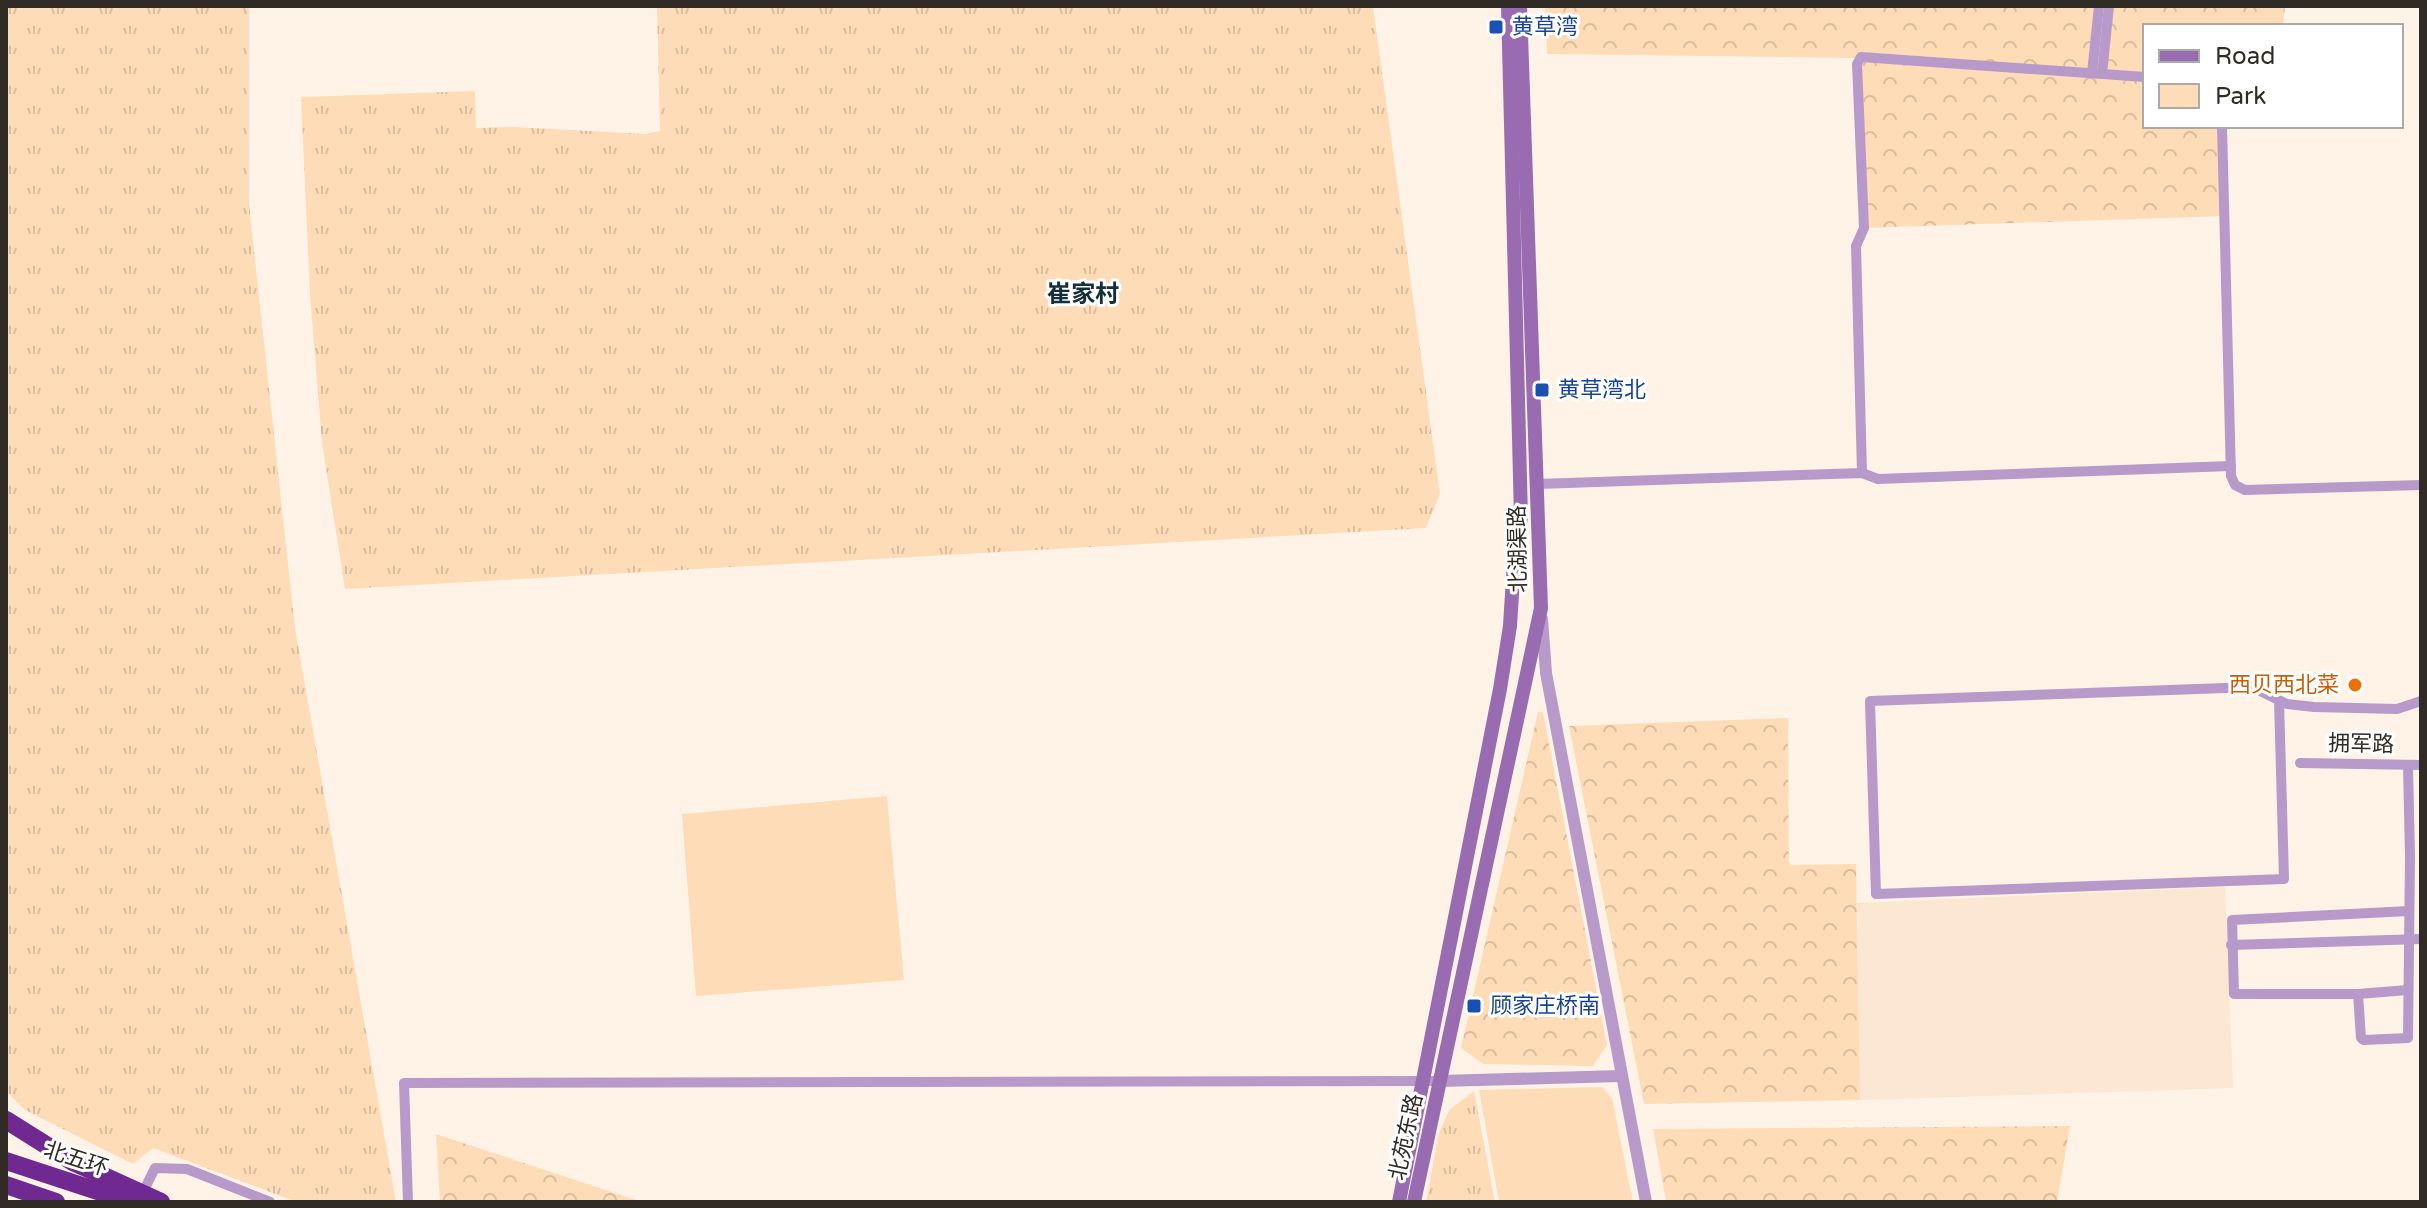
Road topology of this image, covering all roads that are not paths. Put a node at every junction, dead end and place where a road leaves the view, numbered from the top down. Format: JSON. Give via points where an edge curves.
{"nodes":[{"id":1,"x":1508,"y":6,"type":"edge"},
{"id":2,"x":1520,"y":6,"type":"edge"},
{"id":3,"x":2099,"y":6,"type":"edge"},
{"id":4,"x":2109,"y":6,"type":"edge"},
{"id":5,"x":2097,"y":74,"type":"junction"},
{"id":6,"x":2143,"y":77,"type":"edge"},
{"id":7,"x":2222,"y":128,"type":"edge"},
{"id":8,"x":2231,"y":466,"type":"junction"},
{"id":9,"x":1862,"y":473,"type":"junction"},
{"id":10,"x":1538,"y":484,"type":"junction"},
{"id":11,"x":2421,"y":485,"type":"edge"},
{"id":12,"x":1541,"y":608,"type":"junction"},
{"id":13,"x":2279,"y":700,"type":"junction"},
{"id":14,"x":2421,"y":701,"type":"edge"},
{"id":15,"x":2300,"y":763,"type":"dead end"},
{"id":16,"x":2408,"y":765,"type":"junction"},
{"id":17,"x":2421,"y":765,"type":"edge"},
{"id":18,"x":2415,"y":813,"type":"edge"},
{"id":19,"x":2409,"y":911,"type":"junction"},
{"id":20,"x":2415,"y":939,"type":"edge"},
{"id":21,"x":2231,"y":945,"type":"junction"},
{"id":22,"x":2408,"y":990,"type":"junction"},
{"id":23,"x":2358,"y":994,"type":"junction"},
{"id":24,"x":1621,"y":1076,"type":"junction"},
{"id":25,"x":1440,"y":1081,"type":"junction"},
{"id":26,"x":1424,"y":1082,"type":"junction"},
{"id":27,"x":6,"y":1120,"type":"edge"},
{"id":28,"x":6,"y":1161,"type":"edge"},
{"id":29,"x":6,"y":1185,"type":"edge"},
{"id":30,"x":145,"y":1188,"type":"dead end"},
{"id":31,"x":56,"y":1202,"type":"edge"},
{"id":32,"x":131,"y":1202,"type":"edge"},
{"id":33,"x":161,"y":1202,"type":"edge"},
{"id":34,"x":270,"y":1202,"type":"edge"},
{"id":35,"x":408,"y":1202,"type":"edge"},
{"id":36,"x":1399,"y":1202,"type":"edge"},
{"id":37,"x":1414,"y":1202,"type":"edge"},
{"id":38,"x":1646,"y":1202,"type":"edge"}],
"edges":[{"from":1,"to":26,"type":"main road","name":"北湖渠路","via":[[1521,517],[1500,689]]},
{"from":2,"to":10,"type":"main road","name":"北湖渠路"},
{"from":3,"to":5,"type":"street"},
{"from":4,"to":5,"type":"street"},
{"from":5,"to":6,"type":"street"},
{"from":5,"to":9,"type":"street","via":[[1861,57],[1857,64],[1864,228],[1856,246]]},
{"from":7,"to":8,"type":"street"},
{"from":8,"to":9,"type":"street","via":[[1878,479]]},
{"from":8,"to":11,"type":"street","via":[[2235,485],[2245,490]]},
{"from":9,"to":10,"type":"street"},
{"from":10,"to":12,"type":"main road","name":"北湖渠路"},
{"from":12,"to":24,"type":"street","via":[[1546,673]]},
{"from":12,"to":25,"type":"main road","name":"北湖渠路"},
{"from":13,"to":13,"type":"street","via":[[2284,879],[1876,894],[1870,701],[2252,687]]},
{"from":13,"to":14,"type":"street","via":[[2314,707],[2397,709]]},
{"from":15,"to":16,"type":"street","name":"拥军路"},
{"from":16,"to":17,"type":"street","name":"拥军路"},
{"from":16,"to":18,"type":"street"},
{"from":18,"to":19,"type":"street"},
{"from":19,"to":20,"type":"street"},
{"from":19,"to":21,"type":"street","via":[[2232,920]]},
{"from":20,"to":21,"type":"street"},
{"from":20,"to":22,"type":"street"},
{"from":21,"to":23,"type":"street","via":[[2234,994]]},
{"from":22,"to":23,"type":"street"},
{"from":22,"to":23,"type":"street","via":[[2408,1038],[2401,1040],[2361,1038]]},
{"from":24,"to":25,"type":"street"},
{"from":24,"to":38,"type":"street"},
{"from":25,"to":26,"type":"street"},
{"from":25,"to":37,"type":"main road","name":"北苑东路"},
{"from":26,"to":35,"type":"street","via":[[404,1083]]},
{"from":26,"to":36,"type":"main road","name":"北苑东路"},
{"from":27,"to":33,"type":"highway","via":[[73,1162]]},
{"from":28,"to":32,"type":"highway","name":"北五环"},
{"from":29,"to":31,"type":"highway"},
{"from":30,"to":34,"type":"street","via":[[155,1168],[187,1169]]}]}
